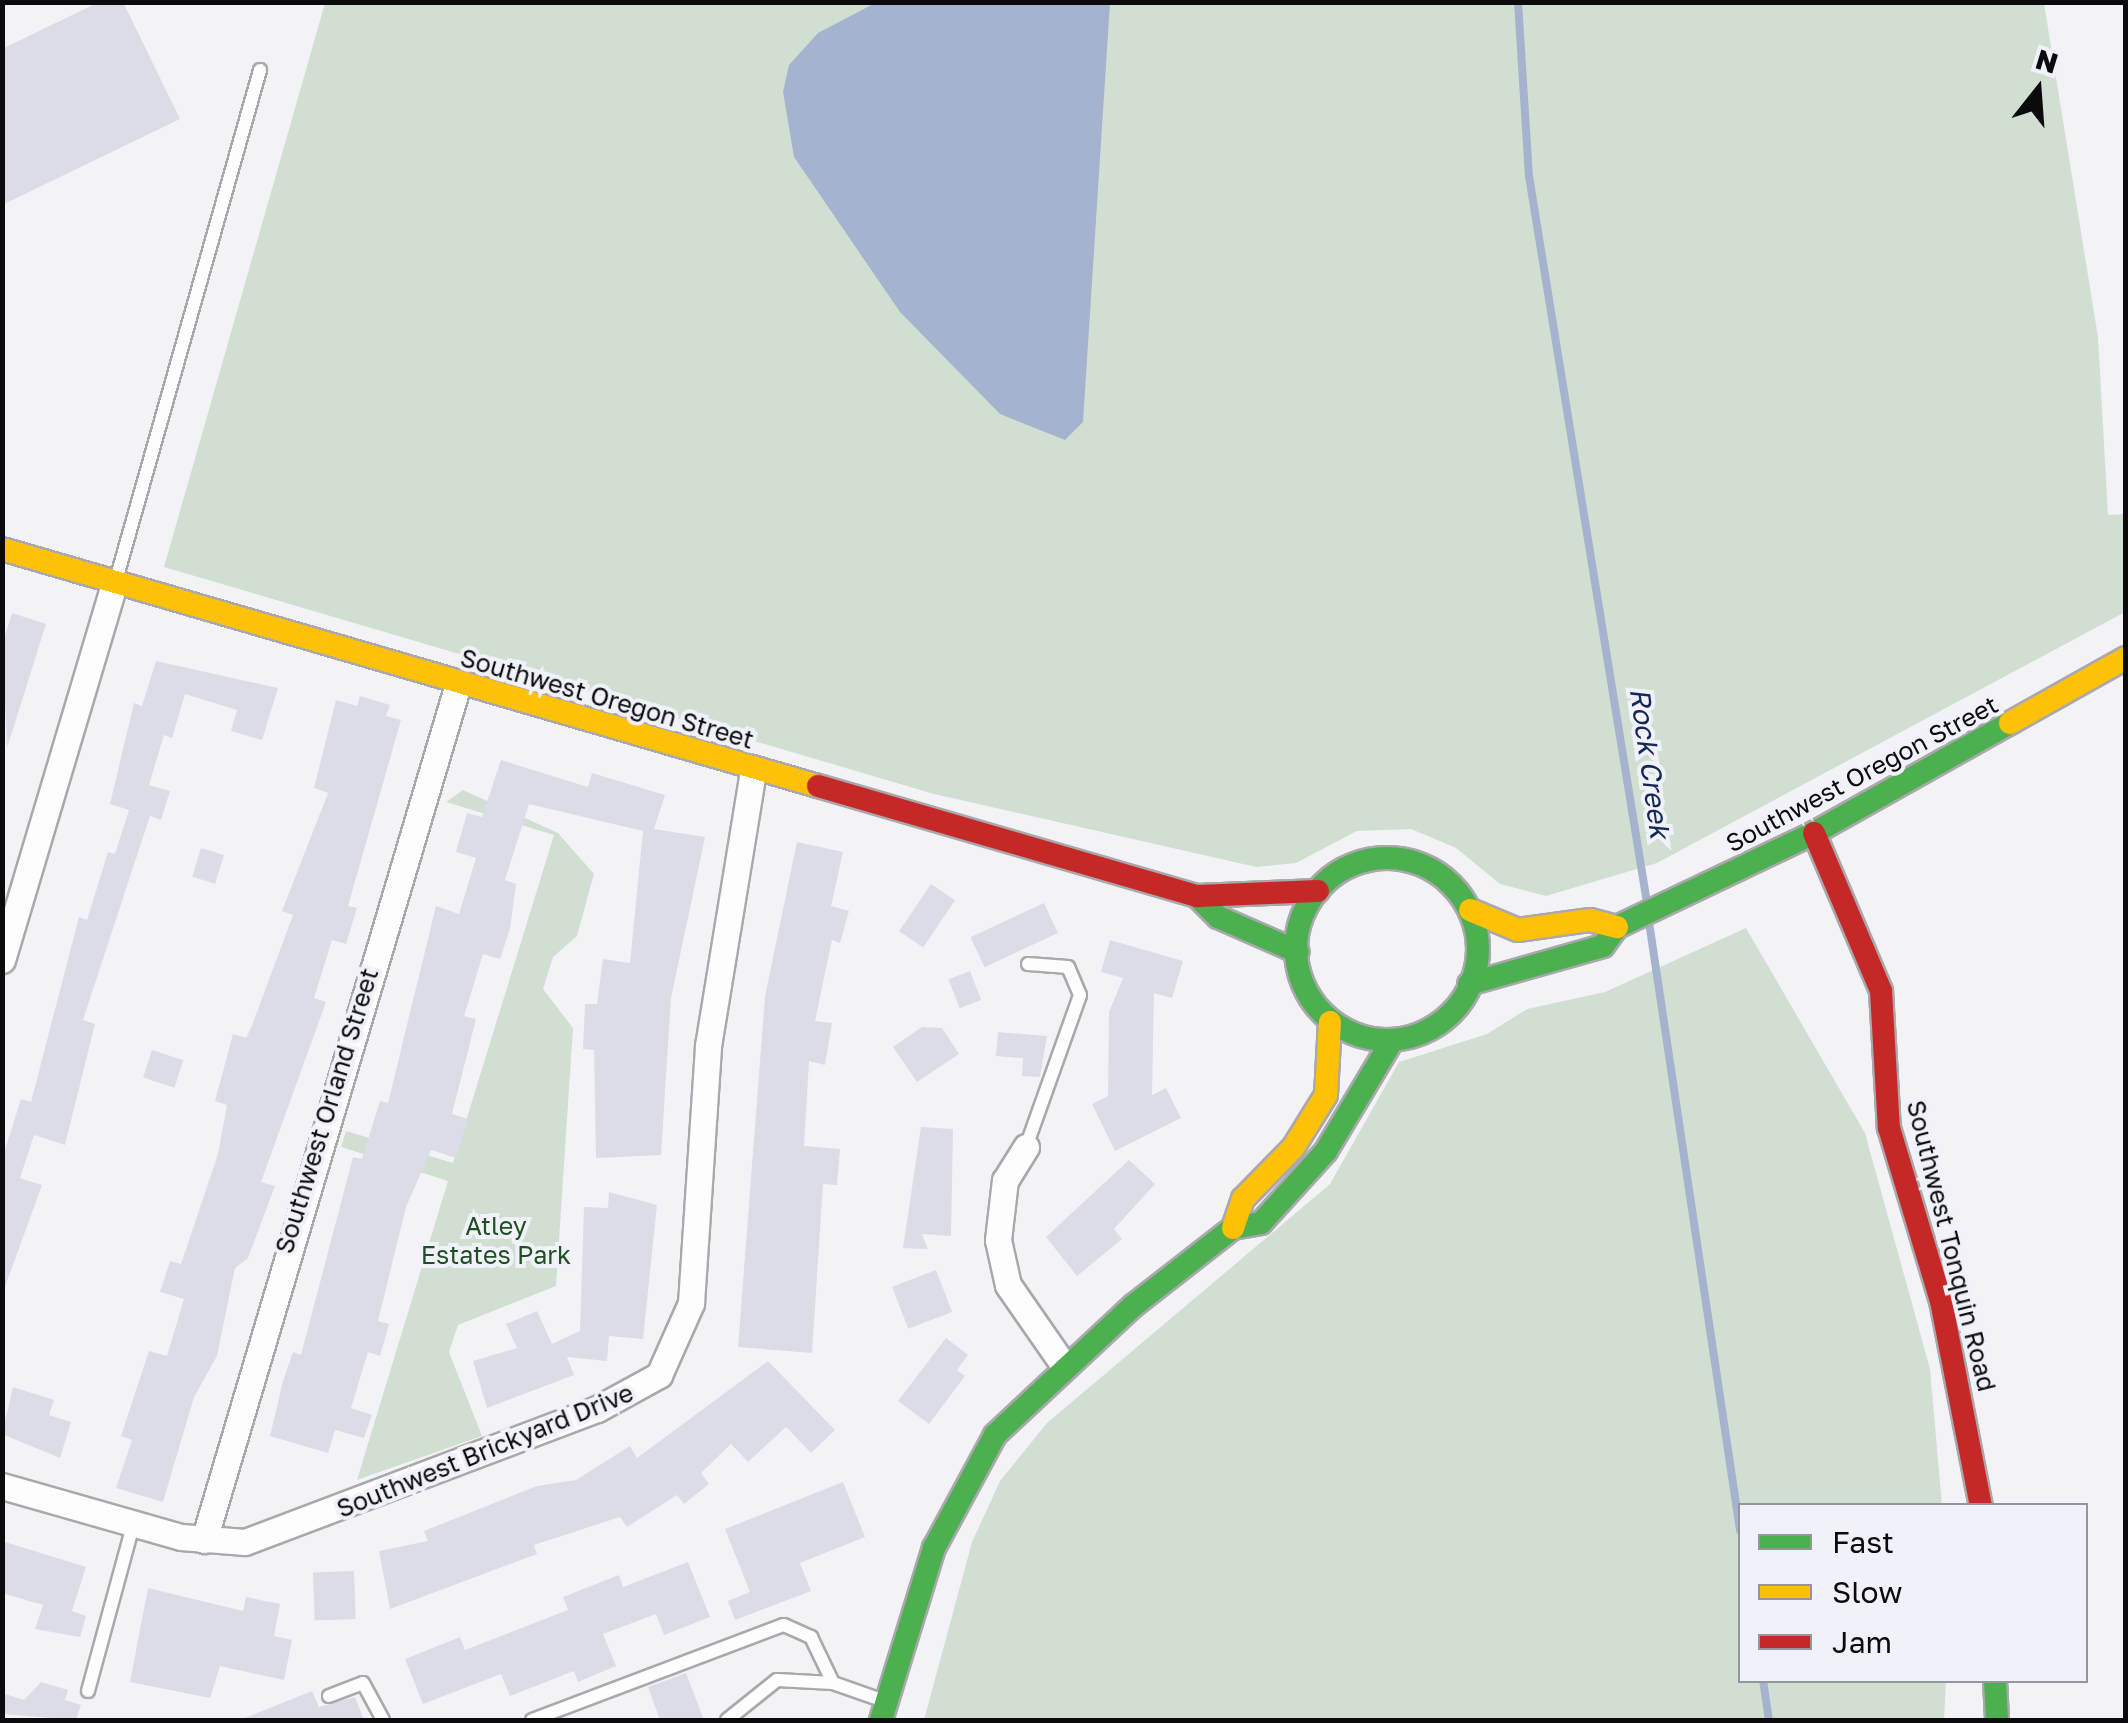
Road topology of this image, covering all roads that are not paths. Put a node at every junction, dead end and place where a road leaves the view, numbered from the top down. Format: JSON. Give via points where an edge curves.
{"nodes":[{"id":1,"x":260,"y":70,"type":"dead end"},
{"id":2,"x":2,"y":549,"type":"edge"},
{"id":3,"x":116,"y":582,"type":"junction"},
{"id":4,"x":2126,"y":658,"type":"edge"},
{"id":5,"x":458,"y":684,"type":"junction"},
{"id":6,"x":753,"y":771,"type":"junction"},
{"id":7,"x":1814,"y":832,"type":"junction"},
{"id":8,"x":1318,"y":891,"type":"junction"},
{"id":9,"x":1197,"y":896,"type":"junction"},
{"id":10,"x":1470,"y":910,"type":"junction"},
{"id":11,"x":1617,"y":927,"type":"junction"},
{"id":12,"x":1298,"y":952,"type":"junction"},
{"id":13,"x":2,"y":960,"type":"edge"},
{"id":14,"x":1028,"y":964,"type":"dead end"},
{"id":15,"x":1469,"y":984,"type":"junction"},
{"id":16,"x":1330,"y":1022,"type":"junction"},
{"id":17,"x":1390,"y":1044,"type":"junction"},
{"id":18,"x":1026,"y":1146,"type":"joint"},
{"id":19,"x":1233,"y":1228,"type":"junction"},
{"id":20,"x":1063,"y":1364,"type":"junction"},
{"id":21,"x":2,"y":1486,"type":"edge"},
{"id":22,"x":1980,"y":1503,"type":"edge"},
{"id":23,"x":133,"y":1525,"type":"junction"},
{"id":24,"x":204,"y":1540,"type":"junction"},
{"id":25,"x":1995,"y":1683,"type":"edge"},
{"id":26,"x":832,"y":1684,"type":"junction"},
{"id":27,"x":88,"y":1691,"type":"dead end"},
{"id":28,"x":330,"y":1696,"type":"dead end"},
{"id":29,"x":884,"y":1711,"type":"edge"},
{"id":30,"x":383,"y":1720,"type":"edge"},
{"id":31,"x":532,"y":1720,"type":"edge"},
{"id":32,"x":727,"y":1720,"type":"edge"},
{"id":33,"x":1997,"y":1720,"type":"edge"}],
"edges":[{"from":1,"to":3,"type":"lane"},
{"from":2,"to":3,"type":"main road","name":"Southwest Oregon Street"},
{"from":3,"to":5,"type":"main road","name":"Southwest Oregon Street"},
{"from":3,"to":13,"type":"street"},
{"from":4,"to":7,"type":"main road","name":"Southwest Oregon Street"},
{"from":5,"to":6,"type":"main road","name":"Southwest Oregon Street"},
{"from":5,"to":24,"type":"street","name":"Southwest Orland Street"},
{"from":6,"to":9,"type":"main road","name":"Southwest Oregon Street"},
{"from":6,"to":24,"type":"street","name":"Southwest Brickyard Drive","via":[[708,1046],[690,1303],[672,1358],[644,1388],[267,1537]]},
{"from":7,"to":11,"type":"main road","name":"Southwest Oregon Street"},
{"from":7,"to":22,"type":"main road","name":"Southwest Tonquin Road","via":[[1881,991],[1890,1128],[1951,1341]]},
{"from":8,"to":9,"type":"main road","name":"Southwest Oregon Street"},
{"from":8,"to":10,"type":"main road","via":[[1373,856],[1414,858]]},
{"from":8,"to":12,"type":"main road"},
{"from":9,"to":12,"type":"main road","name":"Southwest Oregon Street","via":[[1218,916]]},
{"from":10,"to":11,"type":"main road","via":[[1518,930],[1590,920]]},
{"from":10,"to":15,"type":"main road"},
{"from":11,"to":15,"type":"main road","name":"Southwest Oregon Street","via":[[1603,946]]},
{"from":12,"to":16,"type":"main road","via":[[1306,988]]},
{"from":14,"to":18,"type":"lane","via":[[1068,967],[1080,995]]},
{"from":15,"to":17,"type":"main road","via":[[1449,1016]]},
{"from":16,"to":17,"type":"main road"},
{"from":16,"to":19,"type":"main road","via":[[1326,1095],[1293,1148],[1243,1199]]},
{"from":17,"to":19,"type":"main road","via":[[1298,1185],[1261,1222]]},
{"from":18,"to":20,"type":"street","via":[[1005,1180],[998,1240],[1008,1285]]},
{"from":19,"to":20,"type":"main road"},
{"from":20,"to":29,"type":"main road","via":[[995,1435],[953,1507]]},
{"from":21,"to":23,"type":"street","name":"Southwest Brickyard Drive"},
{"from":23,"to":24,"type":"street","name":"Southwest Brickyard Drive"},
{"from":23,"to":27,"type":"lane"},
{"from":25,"to":33,"type":"main road"},
{"from":26,"to":29,"type":"lane"},
{"from":26,"to":31,"type":"lane","via":[[811,1637],[784,1625]]},
{"from":26,"to":32,"type":"lane","via":[[777,1680]]},
{"from":28,"to":30,"type":"lane","via":[[363,1683]]}]}
